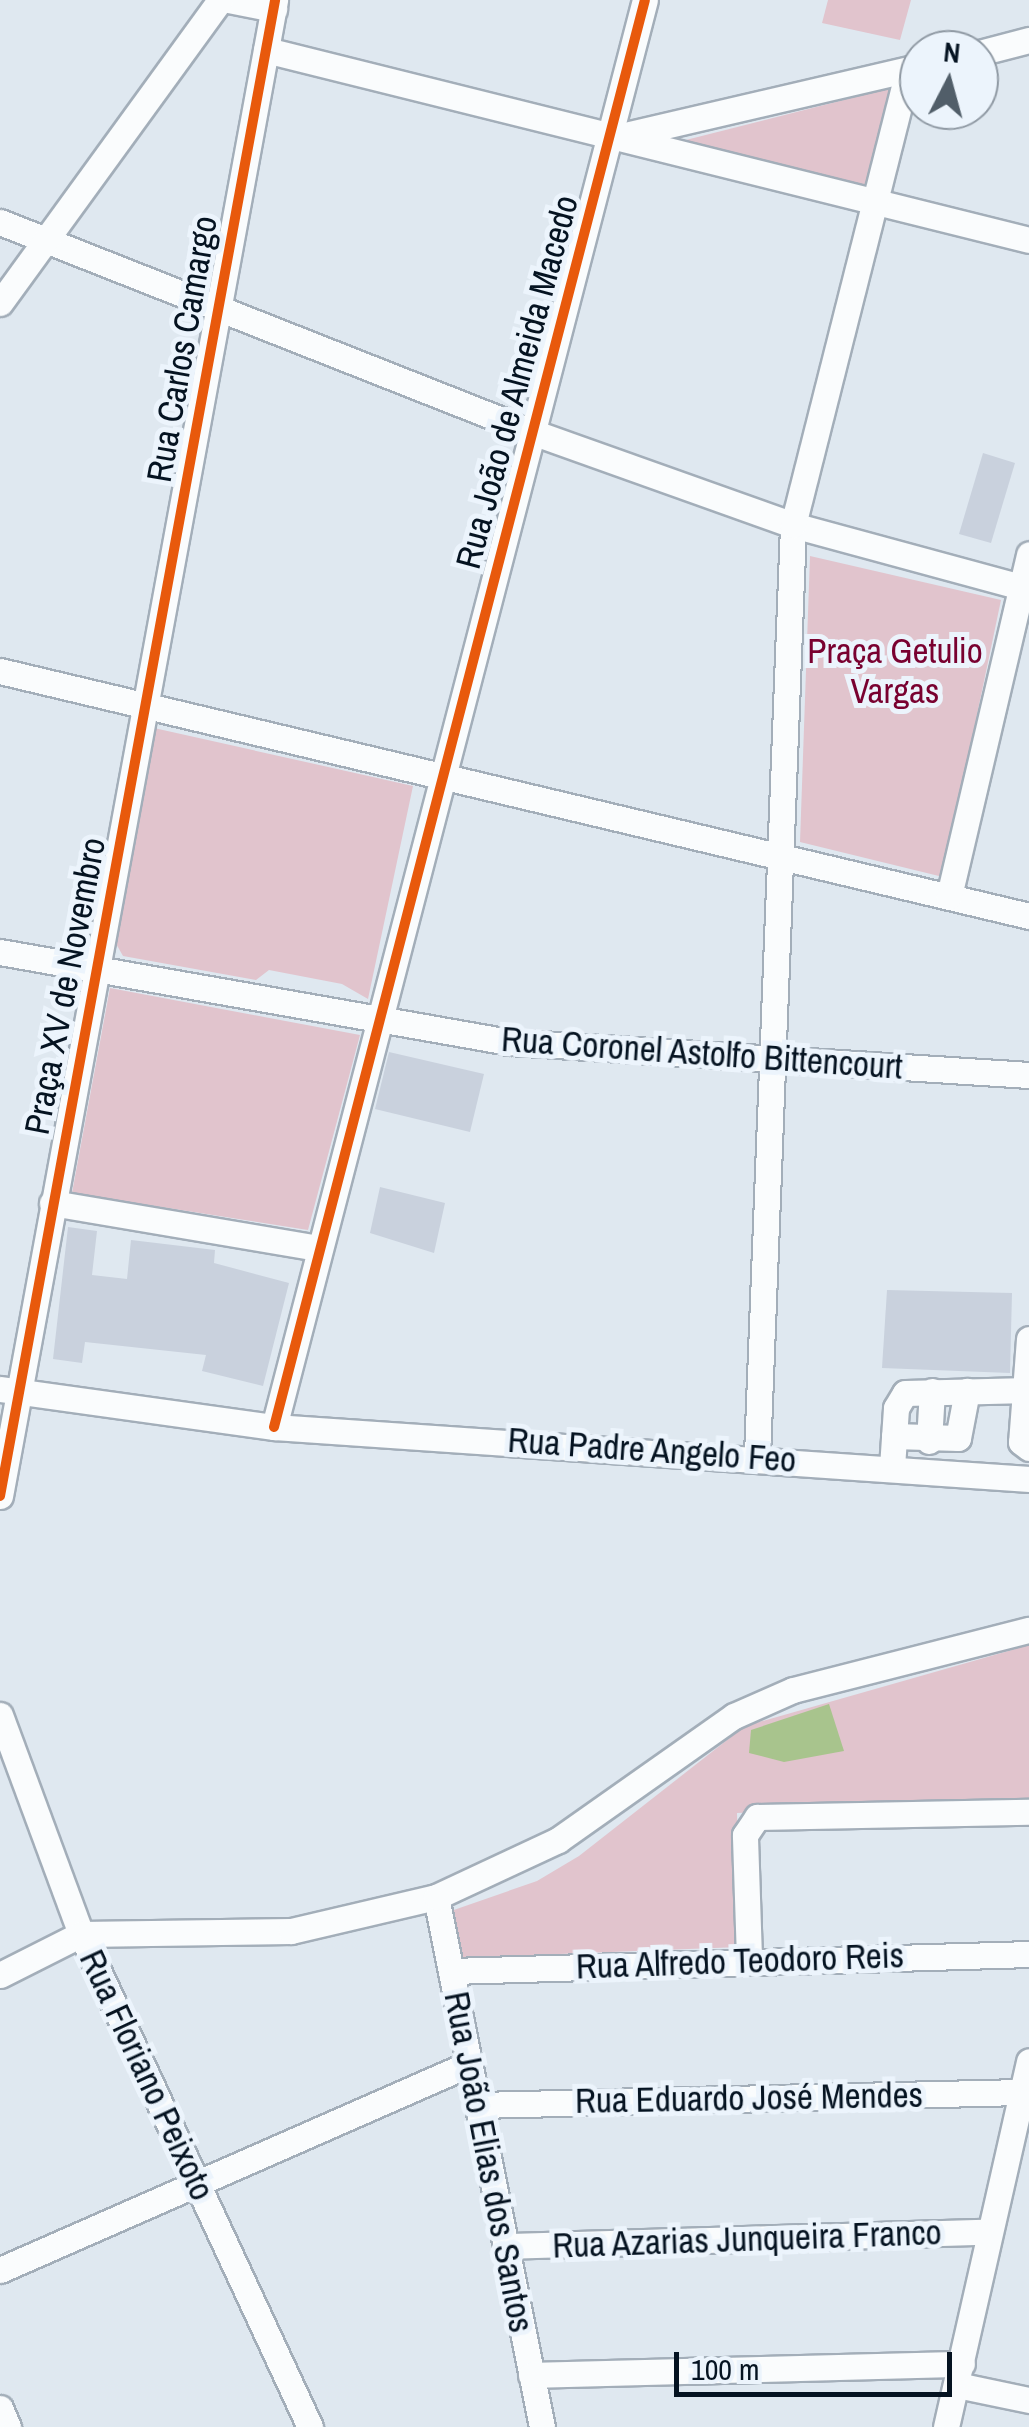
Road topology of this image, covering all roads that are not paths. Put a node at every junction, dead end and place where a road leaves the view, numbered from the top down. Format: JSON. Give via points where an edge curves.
{"nodes":[{"id":1,"x":220,"y":0,"type":"edge"},
{"id":2,"x":228,"y":0,"type":"edge"},
{"id":3,"x":645,"y":0,"type":"edge"},
{"id":4,"x":275,"y":4,"type":"edge"},
{"id":5,"x":1029,"y":40,"type":"edge"},
{"id":6,"x":999,"y":48,"type":"edge"},
{"id":7,"x":266,"y":50,"type":"junction"},
{"id":8,"x":899,"y":72,"type":"edge"},
{"id":9,"x":899,"y":114,"type":"edge"},
{"id":10,"x":609,"y":139,"type":"junction"},
{"id":11,"x":872,"y":200,"type":"junction"},
{"id":12,"x":0,"y":222,"type":"edge"},
{"id":13,"x":43,"y":239,"type":"junction"},
{"id":14,"x":1029,"y":240,"type":"edge"},
{"id":15,"x":0,"y":303,"type":"edge"},
{"id":16,"x":216,"y":308,"type":"junction"},
{"id":17,"x":532,"y":432,"type":"junction"},
{"id":18,"x":794,"y":525,"type":"junction"},
{"id":19,"x":1029,"y":554,"type":"edge"},
{"id":20,"x":1025,"y":588,"type":"edge"},
{"id":21,"x":0,"y":671,"type":"edge"},
{"id":22,"x":145,"y":709,"type":"junction"},
{"id":23,"x":442,"y":778,"type":"junction"},
{"id":24,"x":786,"y":860,"type":"junction"},
{"id":25,"x":949,"y":896,"type":"junction"},
{"id":26,"x":1029,"y":916,"type":"edge"},
{"id":27,"x":0,"y":952,"type":"edge"},
{"id":28,"x":96,"y":969,"type":"junction"},
{"id":29,"x":376,"y":1021,"type":"junction"},
{"id":30,"x":774,"y":1058,"type":"junction"},
{"id":31,"x":1029,"y":1075,"type":"edge"},
{"id":32,"x":52,"y":1203,"type":"junction"},
{"id":33,"x":318,"y":1248,"type":"junction"},
{"id":34,"x":1029,"y":1339,"type":"edge"},
{"id":35,"x":9,"y":1390,"type":"edge"},
{"id":36,"x":1026,"y":1390,"type":"edge"},
{"id":37,"x":932,"y":1391,"type":"junction"},
{"id":38,"x":967,"y":1391,"type":"junction"},
{"id":39,"x":274,"y":1427,"type":"junction"},
{"id":40,"x":894,"y":1436,"type":"junction"},
{"id":41,"x":929,"y":1441,"type":"junction"},
{"id":42,"x":1025,"y":1445,"type":"edge"},
{"id":43,"x":758,"y":1456,"type":"junction"},
{"id":44,"x":892,"y":1466,"type":"junction"},
{"id":45,"x":1024,"y":1478,"type":"edge"},
{"id":46,"x":0,"y":1496,"type":"edge"},
{"id":47,"x":1029,"y":1630,"type":"edge"},
{"id":48,"x":1,"y":1724,"type":"edge"},
{"id":49,"x":1029,"y":1812,"type":"edge"},
{"id":50,"x":436,"y":1897,"type":"junction"},
{"id":51,"x":82,"y":1934,"type":"junction"},
{"id":52,"x":1029,"y":1954,"type":"edge"},
{"id":53,"x":750,"y":1958,"type":"junction"},
{"id":54,"x":451,"y":1971,"type":"junction"},
{"id":55,"x":0,"y":1975,"type":"edge"},
{"id":56,"x":1029,"y":2061,"type":"edge"},
{"id":57,"x":470,"y":2064,"type":"junction"},
{"id":58,"x":1020,"y":2092,"type":"junction"},
{"id":59,"x":478,"y":2105,"type":"junction"},
{"id":60,"x":195,"y":2178,"type":"junction"},
{"id":61,"x":988,"y":2232,"type":"junction"},
{"id":62,"x":506,"y":2246,"type":"junction"},
{"id":63,"x":0,"y":2270,"type":"edge"},
{"id":64,"x":959,"y":2374,"type":"junction"},
{"id":65,"x":531,"y":2375,"type":"junction"},
{"id":66,"x":1029,"y":2400,"type":"edge"},
{"id":67,"x":0,"y":2408,"type":"edge"},
{"id":68,"x":8,"y":2427,"type":"edge"},
{"id":69,"x":310,"y":2427,"type":"edge"},
{"id":70,"x":542,"y":2427,"type":"edge"},
{"id":71,"x":946,"y":2427,"type":"edge"}],
"edges":[{"from":1,"to":13,"type":"street"},
{"from":2,"to":4,"type":"street"},
{"from":3,"to":10,"type":"street","name":"Rua João de Almeida Macedo"},
{"from":4,"to":7,"type":"street","name":"Rua Carlos Camargo"},
{"from":5,"to":6,"type":"street"},
{"from":7,"to":10,"type":"street"},
{"from":7,"to":16,"type":"street","name":"Rua Carlos Camargo"},
{"from":8,"to":10,"type":"street"},
{"from":9,"to":11,"type":"street"},
{"from":10,"to":11,"type":"street"},
{"from":10,"to":17,"type":"street","name":"Rua João de Almeida Macedo"},
{"from":11,"to":14,"type":"street"},
{"from":11,"to":18,"type":"street"},
{"from":12,"to":13,"type":"street"},
{"from":13,"to":15,"type":"street"},
{"from":13,"to":16,"type":"street"},
{"from":16,"to":17,"type":"street"},
{"from":16,"to":22,"type":"street","name":"Rua Carlos Camargo"},
{"from":17,"to":18,"type":"street"},
{"from":17,"to":23,"type":"street","name":"Rua João de Almeida Macedo"},
{"from":18,"to":20,"type":"street"},
{"from":18,"to":24,"type":"street"},
{"from":19,"to":20,"type":"street"},
{"from":20,"to":25,"type":"street"},
{"from":21,"to":22,"type":"street"},
{"from":22,"to":23,"type":"street"},
{"from":22,"to":28,"type":"street","name":"Praça XV de Novembro"},
{"from":23,"to":24,"type":"street"},
{"from":23,"to":29,"type":"street"},
{"from":24,"to":25,"type":"street"},
{"from":24,"to":30,"type":"street"},
{"from":25,"to":26,"type":"street"},
{"from":27,"to":28,"type":"street"},
{"from":28,"to":29,"type":"street","name":"Praça XV de Novembro"},
{"from":28,"to":32,"type":"street","name":"Praça XV de Novembro"},
{"from":29,"to":30,"type":"street","name":"Rua Coronel Astolfo Bittencourt","via":[[595,1050]]},
{"from":29,"to":33,"type":"street"},
{"from":30,"to":31,"type":"street","name":"Rua Coronel Astolfo Bittencourt"},
{"from":30,"to":43,"type":"street"},
{"from":32,"to":33,"type":"street"},
{"from":32,"to":35,"type":"street","name":"Praça XV de Novembro"},
{"from":33,"to":39,"type":"street"},
{"from":34,"to":36,"type":"street"},
{"from":35,"to":39,"type":"street"},
{"from":35,"to":46,"type":"street"},
{"from":36,"to":38,"type":"street"},
{"from":36,"to":42,"type":"street"},
{"from":37,"to":38,"type":"street"},
{"from":37,"to":40,"type":"street","via":[[899,1397]]},
{"from":37,"to":41,"type":"street"},
{"from":38,"to":41,"type":"street","via":[[958,1438]]},
{"from":39,"to":43,"type":"street","name":"Rua Padre Angelo Feo"},
{"from":40,"to":41,"type":"street"},
{"from":40,"to":44,"type":"street"},
{"from":42,"to":45,"type":"street"},
{"from":43,"to":44,"type":"street","name":"Rua Padre Angelo Feo"},
{"from":44,"to":45,"type":"street","name":"Rua Padre Angelo Feo"},
{"from":47,"to":50,"type":"street","via":[[764,1703],[664,1759],[558,1840]]},
{"from":48,"to":51,"type":"street","name":"Rua Floriano Peixoto"},
{"from":49,"to":53,"type":"street","via":[[772,1813],[749,1822]]},
{"from":50,"to":51,"type":"street","via":[[291,1931]]},
{"from":50,"to":54,"type":"street","name":"Rua João Elias dos Santos"},
{"from":51,"to":55,"type":"street"},
{"from":51,"to":60,"type":"street","name":"Rua Floriano Peixoto"},
{"from":52,"to":53,"type":"street","name":"Rua Alfredo Teodoro Reis"},
{"from":53,"to":54,"type":"street","name":"Rua Alfredo Teodoro Reis"},
{"from":54,"to":57,"type":"street","name":"Rua João Elias dos Santos"},
{"from":56,"to":58,"type":"street"},
{"from":57,"to":59,"type":"street","name":"Rua João Elias dos Santos"},
{"from":57,"to":60,"type":"street"},
{"from":58,"to":59,"type":"street","name":"Rua Eduardo José Mendes"},
{"from":58,"to":61,"type":"street"},
{"from":59,"to":62,"type":"street","name":"Rua João Elias dos Santos"},
{"from":60,"to":63,"type":"street"},
{"from":60,"to":69,"type":"street","name":"Rua Floriano Peixoto"},
{"from":61,"to":62,"type":"street","name":"Rua Azarias Junqueira Franco"},
{"from":61,"to":64,"type":"street"},
{"from":62,"to":65,"type":"street","name":"Rua João Elias dos Santos"},
{"from":64,"to":65,"type":"street"},
{"from":64,"to":66,"type":"street"},
{"from":64,"to":71,"type":"street"},
{"from":65,"to":70,"type":"street","name":"Rua João Elias dos Santos"},
{"from":67,"to":68,"type":"street"}]}
